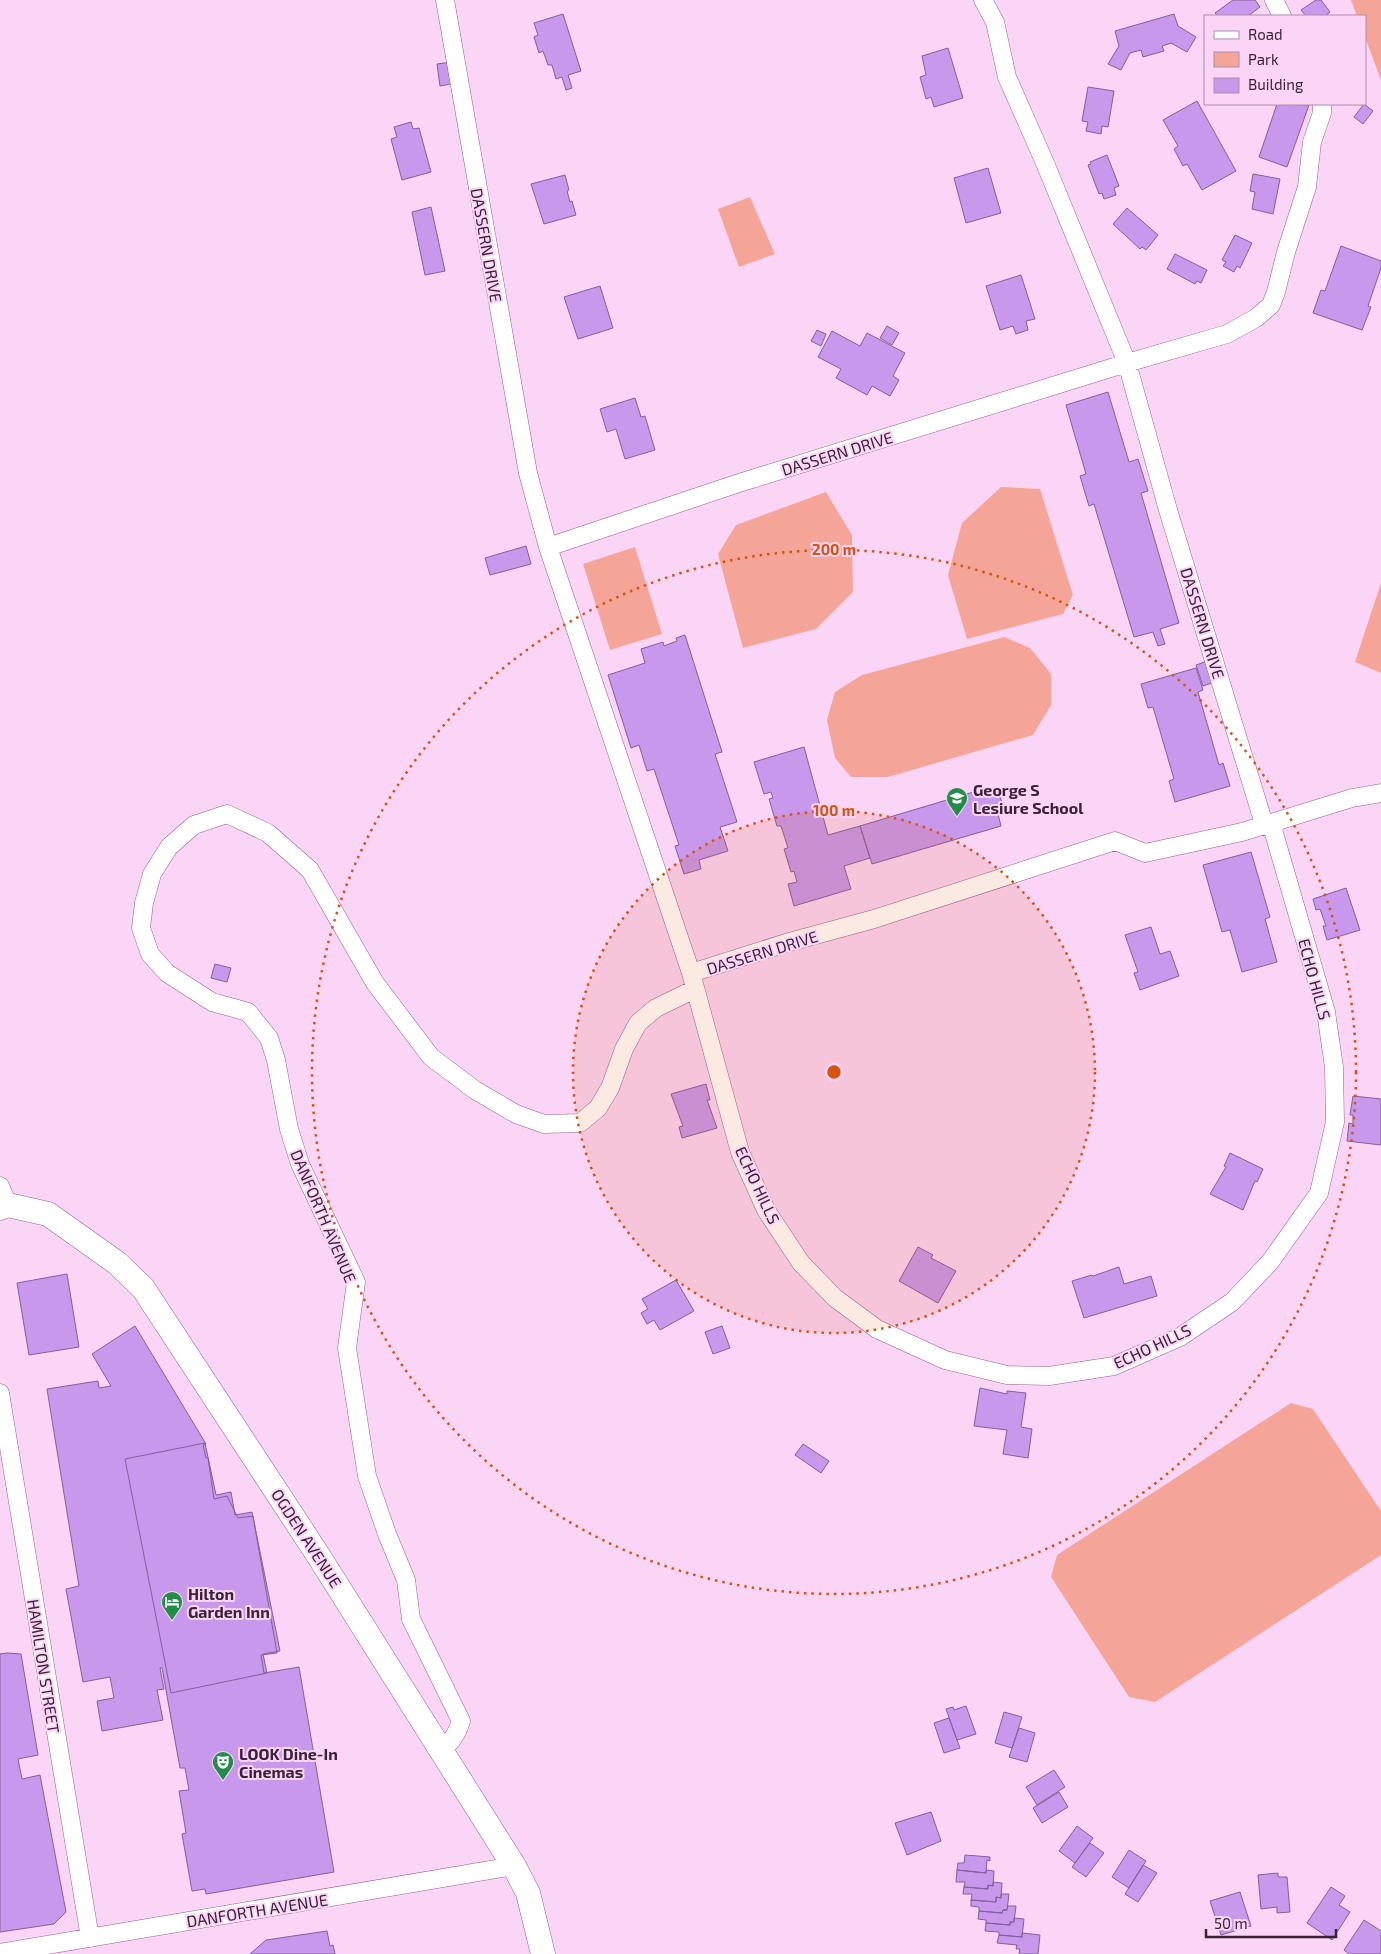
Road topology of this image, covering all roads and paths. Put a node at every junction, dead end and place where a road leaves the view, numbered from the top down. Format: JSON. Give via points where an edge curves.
{"nodes":[{"id":1,"x":446,"y":0,"type":"edge"},
{"id":2,"x":983,"y":0,"type":"edge"},
{"id":3,"x":1274,"y":0,"type":"edge"},
{"id":4,"x":1282,"y":15,"type":"edge"},
{"id":5,"x":1322,"y":105,"type":"edge"},
{"id":6,"x":1127,"y":363,"type":"junction"},
{"id":7,"x":548,"y":547,"type":"junction"},
{"id":8,"x":1381,"y":793,"type":"edge"},
{"id":9,"x":1267,"y":824,"type":"junction"},
{"id":10,"x":693,"y":981,"type":"junction"},
{"id":11,"x":3,"y":1200,"type":"edge"},
{"id":12,"x":0,"y":1394,"type":"edge"},
{"id":13,"x":442,"y":1750,"type":"junction"},
{"id":14,"x":514,"y":1866,"type":"junction"},
{"id":15,"x":90,"y":1938,"type":"junction"},
{"id":16,"x":0,"y":1953,"type":"edge"},
{"id":17,"x":543,"y":1954,"type":"edge"}],
"edges":[{"from":1,"to":7,"type":"street","name":"DASSERN DRIVE","via":[[528,473]]},
{"from":2,"to":6,"type":"street","name":"DASSERN DRIVE","via":[[995,22],[1007,77]]},
{"from":3,"to":4,"type":"street"},
{"from":5,"to":6,"type":"street","via":[[1312,142],[1307,187],[1271,305],[1256,318],[1227,334]]},
{"from":6,"to":7,"type":"street","name":"DASSERN DRIVE","via":[[739,483]]},
{"from":6,"to":9,"type":"street","name":"DASSERN DRIVE","via":[[1168,510]]},
{"from":7,"to":10,"type":"street","name":"DASSERN DRIVE"},
{"from":8,"to":9,"type":"street","name":"DASSERN DRIVE","via":[[1352,798]]},
{"from":9,"to":10,"type":"street","name":"DASSERN DRIVE","via":[[1145,853],[1115,842],[874,919],[786,943]]},
{"from":9,"to":10,"type":"street","name":"ECHO HILLS","via":[[1326,1012],[1334,1067],[1335,1122],[1319,1193],[1270,1262],[1232,1302],[1180,1337],[1114,1366],[1049,1376],[1007,1375],[945,1360],[877,1329],[835,1298],[801,1263],[766,1210],[740,1152]]},
{"from":10,"to":13,"type":"street","name":"DANFORTH AVENUE","via":[[638,1023],[598,1108],[580,1123],[544,1124],[516,1114],[475,1090],[431,1057],[374,983],[310,870],[268,833],[227,814],[194,825],[168,847],[152,874],[141,928],[150,954],[167,974],[212,1002],[248,1012],[269,1038],[300,1164],[356,1282],[347,1348],[368,1476],[406,1580],[411,1619],[461,1722],[452,1742]]},
{"from":11,"to":13,"type":"street","name":"OGDEN AVENUE","via":[[48,1214],[117,1263],[143,1288]]},
{"from":12,"to":15,"type":"street","name":"HAMILTON STREET"},
{"from":13,"to":14,"type":"street","name":"OGDEN AVENUE"},
{"from":14,"to":15,"type":"street","name":"DANFORTH AVENUE"},
{"from":14,"to":17,"type":"street","name":"OGDEN AVENUE","via":[[528,1893]]},
{"from":15,"to":16,"type":"street","name":"DANFORTH AVENUE"}]}
